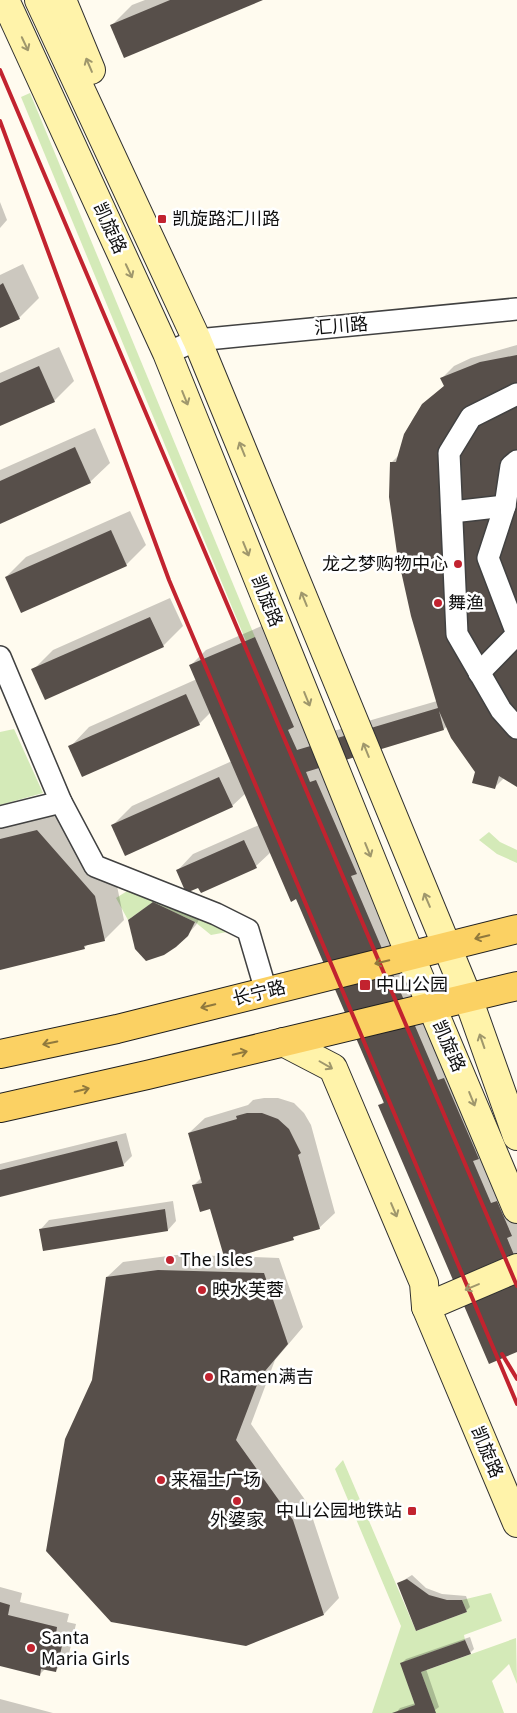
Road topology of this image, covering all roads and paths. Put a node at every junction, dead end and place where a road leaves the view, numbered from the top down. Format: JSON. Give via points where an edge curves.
{"nodes":[{"id":1,"x":5,"y":0,"type":"edge"},
{"id":2,"x":39,"y":0,"type":"edge"},
{"id":3,"x":62,"y":0,"type":"edge"},
{"id":4,"x":182,"y":307,"type":"junction"},
{"id":5,"x":517,"y":309,"type":"edge"},
{"id":6,"x":197,"y":340,"type":"junction"},
{"id":7,"x":167,"y":353,"type":"junction"},
{"id":8,"x":517,"y":394,"type":"edge"},
{"id":9,"x":517,"y":461,"type":"edge"},
{"id":10,"x":505,"y":506,"type":"junction"},
{"id":11,"x":452,"y":512,"type":"junction"},
{"id":12,"x":0,"y":657,"type":"edge"},
{"id":13,"x":480,"y":672,"type":"junction"},
{"id":14,"x":517,"y":728,"type":"edge"},
{"id":15,"x":61,"y":802,"type":"junction"},
{"id":16,"x":0,"y":817,"type":"edge"},
{"id":17,"x":517,"y":929,"type":"edge"},
{"id":18,"x":446,"y":945,"type":"junction"},
{"id":19,"x":410,"y":955,"type":"junction"},
{"id":20,"x":517,"y":986,"type":"edge"},
{"id":21,"x":266,"y":991,"type":"junction"},
{"id":22,"x":468,"y":998,"type":"junction"},
{"id":23,"x":432,"y":1006,"type":"junction"},
{"id":24,"x":283,"y":1042,"type":"junction"},
{"id":25,"x":0,"y":1054,"type":"edge"},
{"id":26,"x":0,"y":1108,"type":"edge"},
{"id":27,"x":517,"y":1136,"type":"edge"},
{"id":28,"x":517,"y":1208,"type":"edge"},
{"id":29,"x":517,"y":1268,"type":"edge"},
{"id":30,"x":426,"y":1307,"type":"junction"},
{"id":31,"x":517,"y":1523,"type":"edge"}],
"edges":[{"from":1,"to":7,"type":"street","name":"凯旋路","one_way":true},
{"from":2,"to":4,"type":"street","name":"凯旋路"},
{"from":4,"to":3,"type":"street","name":"凯旋路","one_way":true,"via":[[154,220]]},
{"from":4,"to":6,"type":"street","name":"凯旋路"},
{"from":5,"to":6,"type":"street","name":"汇川路"},
{"from":6,"to":7,"type":"street","name":"汇川路"},
{"from":18,"to":6,"type":"street","name":"凯旋路","one_way":true},
{"from":7,"to":19,"type":"street","name":"凯旋路","one_way":true},
{"from":8,"to":11,"type":"street","via":[[471,417],[449,453]]},
{"from":9,"to":10,"type":"street","via":[[511,466]]},
{"from":10,"to":11,"type":"street"},
{"from":10,"to":13,"type":"street","via":[[488,558],[517,634]]},
{"from":11,"to":13,"type":"street","via":[[457,634]]},
{"from":12,"to":15,"type":"street"},
{"from":13,"to":14,"type":"street","via":[[501,710]]},
{"from":15,"to":16,"type":"street"},
{"from":15,"to":21,"type":"street","via":[[95,866],[248,930]]},
{"from":17,"to":18,"type":"main road","name":"长宁路","one_way":true},
{"from":18,"to":19,"type":"main road","name":"长宁路"},
{"from":18,"to":22,"type":"street","name":"凯旋路"},
{"from":19,"to":21,"type":"main road","name":"长宁路","one_way":true},
{"from":19,"to":23,"type":"street","name":"凯旋路"},
{"from":20,"to":22,"type":"main road"},
{"from":21,"to":25,"type":"main road","name":"长宁路","one_way":true,"via":[[117,1029]]},
{"from":22,"to":23,"type":"main road"},
{"from":27,"to":22,"type":"street","name":"凯旋路","one_way":true},
{"from":23,"to":24,"type":"main road"},
{"from":23,"to":28,"type":"street","name":"凯旋路","one_way":true},
{"from":26,"to":24,"type":"main road","one_way":true},
{"from":24,"to":30,"type":"street","name":"凯旋路","one_way":true,"via":[[333,1068],[424,1283]]},
{"from":29,"to":30,"type":"street","one_way":true},
{"from":30,"to":31,"type":"street","name":"凯旋路"}]}
